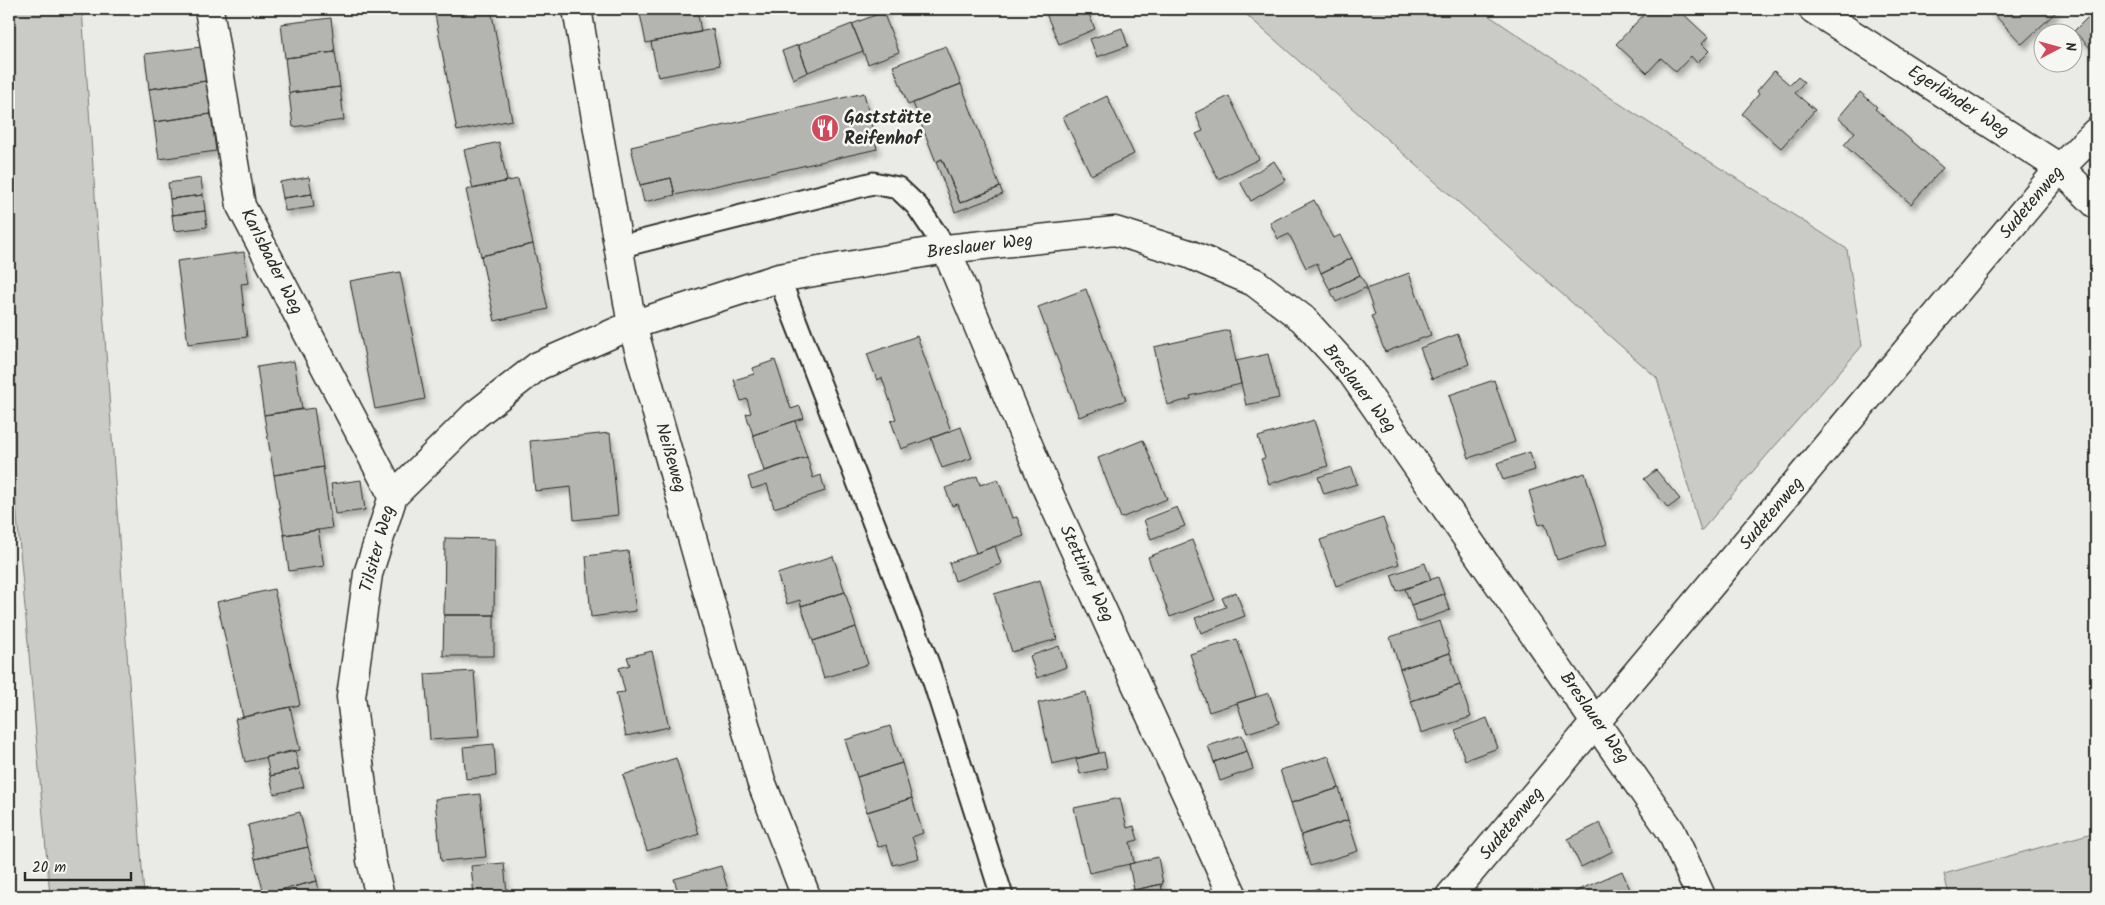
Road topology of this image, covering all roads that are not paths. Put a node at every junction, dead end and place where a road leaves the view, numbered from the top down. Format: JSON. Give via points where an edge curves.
{"nodes":[{"id":1,"x":209,"y":9,"type":"edge"},
{"id":2,"x":577,"y":9,"type":"edge"},
{"id":3,"x":1813,"y":9,"type":"edge"},
{"id":4,"x":2096,"y":132,"type":"edge"},
{"id":5,"x":2060,"y":168,"type":"junction"},
{"id":6,"x":2096,"y":204,"type":"edge"},
{"id":7,"x":618,"y":247,"type":"junction"},
{"id":8,"x":946,"y":249,"type":"junction"},
{"id":9,"x":779,"y":278,"type":"junction"},
{"id":10,"x":632,"y":325,"type":"junction"},
{"id":11,"x":393,"y":496,"type":"junction"},
{"id":12,"x":1598,"y":723,"type":"junction"},
{"id":13,"x":380,"y":896,"type":"edge"},
{"id":14,"x":806,"y":896,"type":"edge"},
{"id":15,"x":1002,"y":896,"type":"edge"},
{"id":16,"x":1233,"y":896,"type":"edge"},
{"id":17,"x":1450,"y":896,"type":"edge"},
{"id":18,"x":1701,"y":896,"type":"edge"}],
"edges":[{"from":1,"to":11,"type":"street","name":"Karlsbader Weg","via":[[241,206]]},
{"from":2,"to":7,"type":"street","name":"Neißeweg"},
{"from":3,"to":5,"type":"street","name":"Egerländer Weg"},
{"from":4,"to":5,"type":"street","name":"Sudetenweg"},
{"from":5,"to":6,"type":"street","name":"Egerländer Weg"},
{"from":5,"to":12,"type":"street","name":"Sudetenweg"},
{"from":7,"to":8,"type":"lane","via":[[873,183],[898,188],[916,206]]},
{"from":7,"to":10,"type":"street","name":"Neißeweg"},
{"from":8,"to":9,"type":"street","name":"Breslauer Weg"},
{"from":8,"to":12,"type":"street","name":"Breslauer Weg","via":[[1115,232],[1189,254],[1254,282],[1303,319],[1352,372]]},
{"from":8,"to":16,"type":"street","name":"Stettiner Weg","via":[[1045,485]]},
{"from":9,"to":10,"type":"street","name":"Breslauer Weg"},
{"from":9,"to":15,"type":"lane","via":[[929,666]]},
{"from":10,"to":11,"type":"street","name":"Tilsiter Weg","via":[[538,366],[475,415]]},
{"from":10,"to":14,"type":"street","name":"Neißeweg","via":[[761,781]]},
{"from":11,"to":13,"type":"street","name":"Tilsiter Weg","via":[[368,574],[351,697],[371,860]]},
{"from":12,"to":17,"type":"street","name":"Sudetenweg"},
{"from":12,"to":18,"type":"street","name":"Breslauer Weg","via":[[1671,831]]}]}
